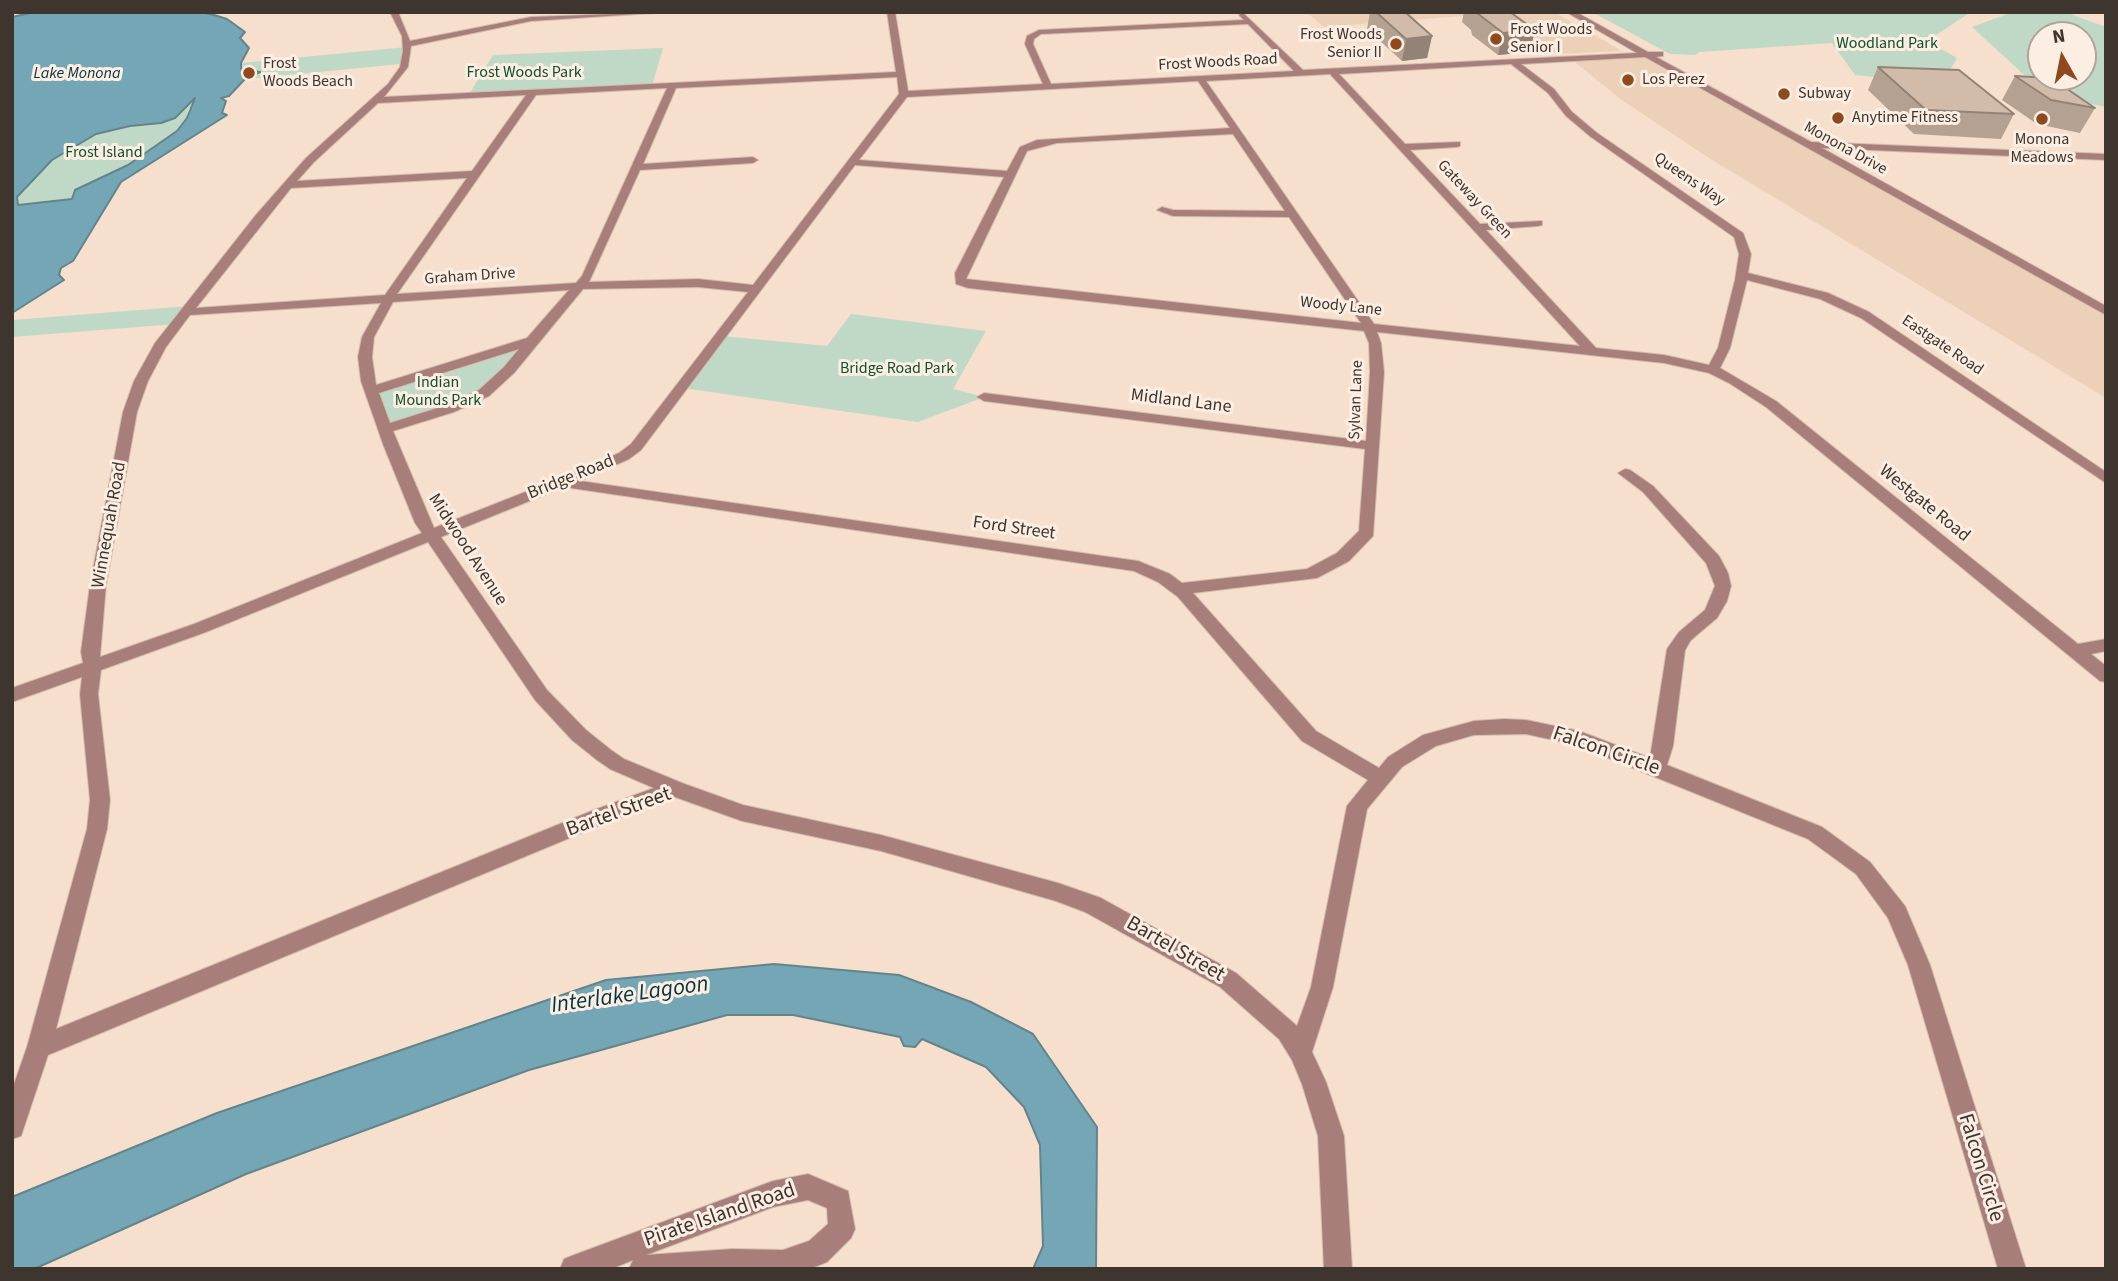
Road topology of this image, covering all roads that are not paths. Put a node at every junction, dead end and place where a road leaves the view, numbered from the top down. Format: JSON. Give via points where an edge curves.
{"nodes":[{"id":1,"x":394,"y":12,"type":"edge"},
{"id":2,"x":569,"y":12,"type":"edge"},
{"id":3,"x":665,"y":12,"type":"edge"},
{"id":4,"x":891,"y":12,"type":"edge"},
{"id":5,"x":1241,"y":12,"type":"edge"},
{"id":6,"x":1570,"y":12,"type":"edge"},
{"id":7,"x":1581,"y":12,"type":"edge"},
{"id":8,"x":562,"y":15,"type":"edge"},
{"id":9,"x":1250,"y":22,"type":"junction"},
{"id":10,"x":407,"y":44,"type":"junction"},
{"id":11,"x":1660,"y":54,"type":"junction"},
{"id":12,"x":1646,"y":55,"type":"junction"},
{"id":13,"x":1513,"y":62,"type":"junction"},
{"id":14,"x":1332,"y":71,"type":"junction"},
{"id":15,"x":1301,"y":73,"type":"junction"},
{"id":16,"x":900,"y":74,"type":"junction"},
{"id":17,"x":1200,"y":78,"type":"junction"},
{"id":18,"x":673,"y":85,"type":"junction"},
{"id":19,"x":1048,"y":86,"type":"junction"},
{"id":20,"x":533,"y":92,"type":"junction"},
{"id":21,"x":904,"y":94,"type":"junction"},
{"id":22,"x":378,"y":100,"type":"junction"},
{"id":23,"x":1236,"y":131,"type":"junction"},
{"id":24,"x":1457,"y":144,"type":"dead end"},
{"id":25,"x":1804,"y":145,"type":"junction"},
{"id":26,"x":1824,"y":145,"type":"junction"},
{"id":27,"x":1403,"y":147,"type":"junction"},
{"id":28,"x":2105,"y":157,"type":"edge"},
{"id":29,"x":753,"y":160,"type":"dead end"},
{"id":30,"x":852,"y":162,"type":"junction"},
{"id":31,"x":639,"y":167,"type":"junction"},
{"id":32,"x":475,"y":174,"type":"junction"},
{"id":33,"x":1010,"y":174,"type":"junction"},
{"id":34,"x":287,"y":185,"type":"junction"},
{"id":35,"x":1162,"y":210,"type":"dead end"},
{"id":36,"x":1293,"y":214,"type":"junction"},
{"id":37,"x":1538,"y":223,"type":"dead end"},
{"id":38,"x":1477,"y":227,"type":"junction"},
{"id":39,"x":1742,"y":275,"type":"junction"},
{"id":40,"x":581,"y":285,"type":"junction"},
{"id":41,"x":757,"y":289,"type":"junction"},
{"id":42,"x":389,"y":298,"type":"junction"},
{"id":43,"x":2106,"y":299,"type":"edge"},
{"id":44,"x":2106,"y":311,"type":"edge"},
{"id":45,"x":185,"y":312,"type":"junction"},
{"id":46,"x":1370,"y":327,"type":"junction"},
{"id":47,"x":532,"y":341,"type":"junction"},
{"id":48,"x":1592,"y":351,"type":"junction"},
{"id":49,"x":1713,"y":370,"type":"junction"},
{"id":50,"x":372,"y":391,"type":"junction"},
{"id":51,"x":984,"y":397,"type":"dead end"},
{"id":52,"x":385,"y":429,"type":"junction"},
{"id":53,"x":1373,"y":446,"type":"junction"},
{"id":54,"x":1625,"y":473,"type":"dead end"},
{"id":55,"x":2106,"y":479,"type":"edge"},
{"id":56,"x":562,"y":482,"type":"junction"},
{"id":57,"x":430,"y":534,"type":"junction"},
{"id":58,"x":1179,"y":589,"type":"junction"},
{"id":59,"x":2106,"y":645,"type":"edge"},
{"id":60,"x":2075,"y":651,"type":"junction"},
{"id":61,"x":92,"y":667,"type":"junction"},
{"id":62,"x":2106,"y":676,"type":"edge"},
{"id":63,"x":12,"y":695,"type":"edge"},
{"id":64,"x":1656,"y":769,"type":"junction"},
{"id":65,"x":1380,"y":778,"type":"junction"},
{"id":66,"x":675,"y":789,"type":"junction"},
{"id":67,"x":39,"y":1047,"type":"junction"},
{"id":68,"x":1300,"y":1052,"type":"junction"},
{"id":69,"x":12,"y":1127,"type":"edge"},
{"id":70,"x":574,"y":1269,"type":"edge"},
{"id":71,"x":643,"y":1269,"type":"edge"},
{"id":72,"x":1338,"y":1269,"type":"edge"},
{"id":73,"x":2012,"y":1269,"type":"edge"}],
"edges":[{"from":1,"to":10,"type":"street"},
{"from":2,"to":8,"type":"street"},
{"from":3,"to":8,"type":"street"},
{"from":4,"to":16,"type":"street"},
{"from":5,"to":9,"type":"street"},
{"from":6,"to":12,"type":"street","name":"Monona Drive"},
{"from":7,"to":11,"type":"street","name":"Monona Drive"},
{"from":8,"to":10,"type":"street"},
{"from":9,"to":15,"type":"street"},
{"from":9,"to":19,"type":"street","via":[[1039,32],[1029,44]]},
{"from":10,"to":22,"type":"street","name":"Winnequah Road","via":[[404,67]]},
{"from":11,"to":12,"type":"street","name":"Frost Woods Road"},
{"from":11,"to":26,"type":"street","name":"Monona Drive"},
{"from":12,"to":13,"type":"street","name":"Frost Woods Road"},
{"from":12,"to":25,"type":"street","name":"Monona Drive"},
{"from":13,"to":14,"type":"street","name":"Frost Woods Road"},
{"from":13,"to":39,"type":"street","name":"Queens Way","via":[[1551,91],[1594,135],[1734,230],[1745,249]]},
{"from":14,"to":15,"type":"street","name":"Frost Woods Road"},
{"from":14,"to":27,"type":"street","name":"Gateway Green"},
{"from":15,"to":17,"type":"street","name":"Frost Woods Road"},
{"from":16,"to":18,"type":"street"},
{"from":16,"to":21,"type":"street"},
{"from":17,"to":19,"type":"street","name":"Frost Woods Road"},
{"from":17,"to":23,"type":"street","name":"Sylvan Lane"},
{"from":18,"to":20,"type":"street"},
{"from":18,"to":31,"type":"street"},
{"from":19,"to":21,"type":"street","name":"Frost Woods Road"},
{"from":20,"to":22,"type":"street"},
{"from":20,"to":32,"type":"street","name":"Midwood Avenue"},
{"from":21,"to":30,"type":"street","name":"Bridge Road"},
{"from":22,"to":34,"type":"street","name":"Winnequah Road"},
{"from":23,"to":33,"type":"street","via":[[1037,143],[1023,149]]},
{"from":23,"to":36,"type":"street","name":"Sylvan Lane"},
{"from":24,"to":27,"type":"street"},
{"from":25,"to":26,"type":"street"},
{"from":25,"to":44,"type":"street","name":"Monona Drive"},
{"from":26,"to":28,"type":"street"},
{"from":26,"to":43,"type":"street","name":"Monona Drive"},
{"from":27,"to":38,"type":"street","name":"Gateway Green"},
{"from":29,"to":31,"type":"street"},
{"from":30,"to":33,"type":"street"},
{"from":30,"to":41,"type":"street","name":"Bridge Road"},
{"from":31,"to":40,"type":"street"},
{"from":32,"to":34,"type":"street"},
{"from":32,"to":42,"type":"street","name":"Midwood Avenue"},
{"from":33,"to":46,"type":"street","name":"Woody Lane","via":[[960,281]]},
{"from":34,"to":45,"type":"street","name":"Winnequah Road"},
{"from":35,"to":36,"type":"street"},
{"from":36,"to":46,"type":"street","name":"Sylvan Lane"},
{"from":37,"to":38,"type":"street"},
{"from":38,"to":48,"type":"street","name":"Gateway Green"},
{"from":39,"to":49,"type":"street","name":"Queens Way","via":[[1724,348]]},
{"from":39,"to":55,"type":"street","name":"Eastgate Road","via":[[1824,296],[1865,315]]},
{"from":40,"to":41,"type":"street","name":"Graham Drive","via":[[698,283]]},
{"from":40,"to":42,"type":"street","name":"Graham Drive"},
{"from":40,"to":47,"type":"street"},
{"from":41,"to":56,"type":"street","name":"Bridge Road","via":[[636,447]]},
{"from":42,"to":45,"type":"street","name":"Graham Drive"},
{"from":42,"to":50,"type":"street","name":"Midwood Avenue","via":[[366,347]]},
{"from":45,"to":61,"type":"street","name":"Winnequah Road","via":[[153,358],[130,412],[98,584]]},
{"from":46,"to":48,"type":"street","name":"Woody Lane"},
{"from":46,"to":53,"type":"street","name":"Sylvan Lane","via":[[1377,372]]},
{"from":47,"to":50,"type":"street"},
{"from":47,"to":52,"type":"street","via":[[484,393],[449,410]]},
{"from":48,"to":49,"type":"street","name":"Woody Lane"},
{"from":49,"to":60,"type":"street","name":"Westgate Road","via":[[1771,404]]},
{"from":50,"to":52,"type":"street","name":"Midwood Avenue"},
{"from":51,"to":53,"type":"street","name":"Midland Lane"},
{"from":52,"to":57,"type":"street","name":"Midwood Avenue","via":[[412,504]]},
{"from":53,"to":58,"type":"street","name":"Sylvan Lane","via":[[1367,532],[1343,557],[1311,574]]},
{"from":54,"to":64,"type":"street","via":[[1648,489],[1713,560],[1723,586],[1711,614],[1676,649]]},
{"from":56,"to":57,"type":"street","name":"Bridge Road"},
{"from":56,"to":58,"type":"street","name":"Ford Street","via":[[1138,566]]},
{"from":57,"to":61,"type":"street","name":"Bridge Road"},
{"from":57,"to":66,"type":"street","name":"Midwood Avenue","via":[[541,695],[579,735],[617,764]]},
{"from":58,"to":65,"type":"street","name":"Ford Street","via":[[1309,736]]},
{"from":59,"to":60,"type":"street"},
{"from":60,"to":62,"type":"street","name":"Westgate Road"},
{"from":61,"to":63,"type":"street","name":"Bridge Road"},
{"from":61,"to":67,"type":"street","name":"Winnequah Road","via":[[89,694],[100,800],[97,829]]},
{"from":64,"to":65,"type":"street","name":"Falcon Circle","via":[[1579,738],[1504,726],[1474,727],[1430,740],[1395,762]]},
{"from":64,"to":73,"type":"street","name":"Falcon Circle","via":[[1815,833],[1863,868],[1897,913],[1919,965]]},
{"from":65,"to":68,"type":"street","name":"Falcon Circle","via":[[1357,806],[1322,986]]},
{"from":66,"to":67,"type":"street","name":"Bartel Street"},
{"from":66,"to":68,"type":"street","name":"Bartel Street","via":[[742,813],[881,843],[1093,905],[1228,980],[1287,1031]]},
{"from":67,"to":69,"type":"street","name":"Winnequah Road"},
{"from":68,"to":72,"type":"street","via":[[1331,1136]]},
{"from":70,"to":71,"type":"street","name":"Pirate Island Road","via":[[772,1194],[808,1187],[839,1200],[842,1229],[817,1252],[783,1264]]}]}
